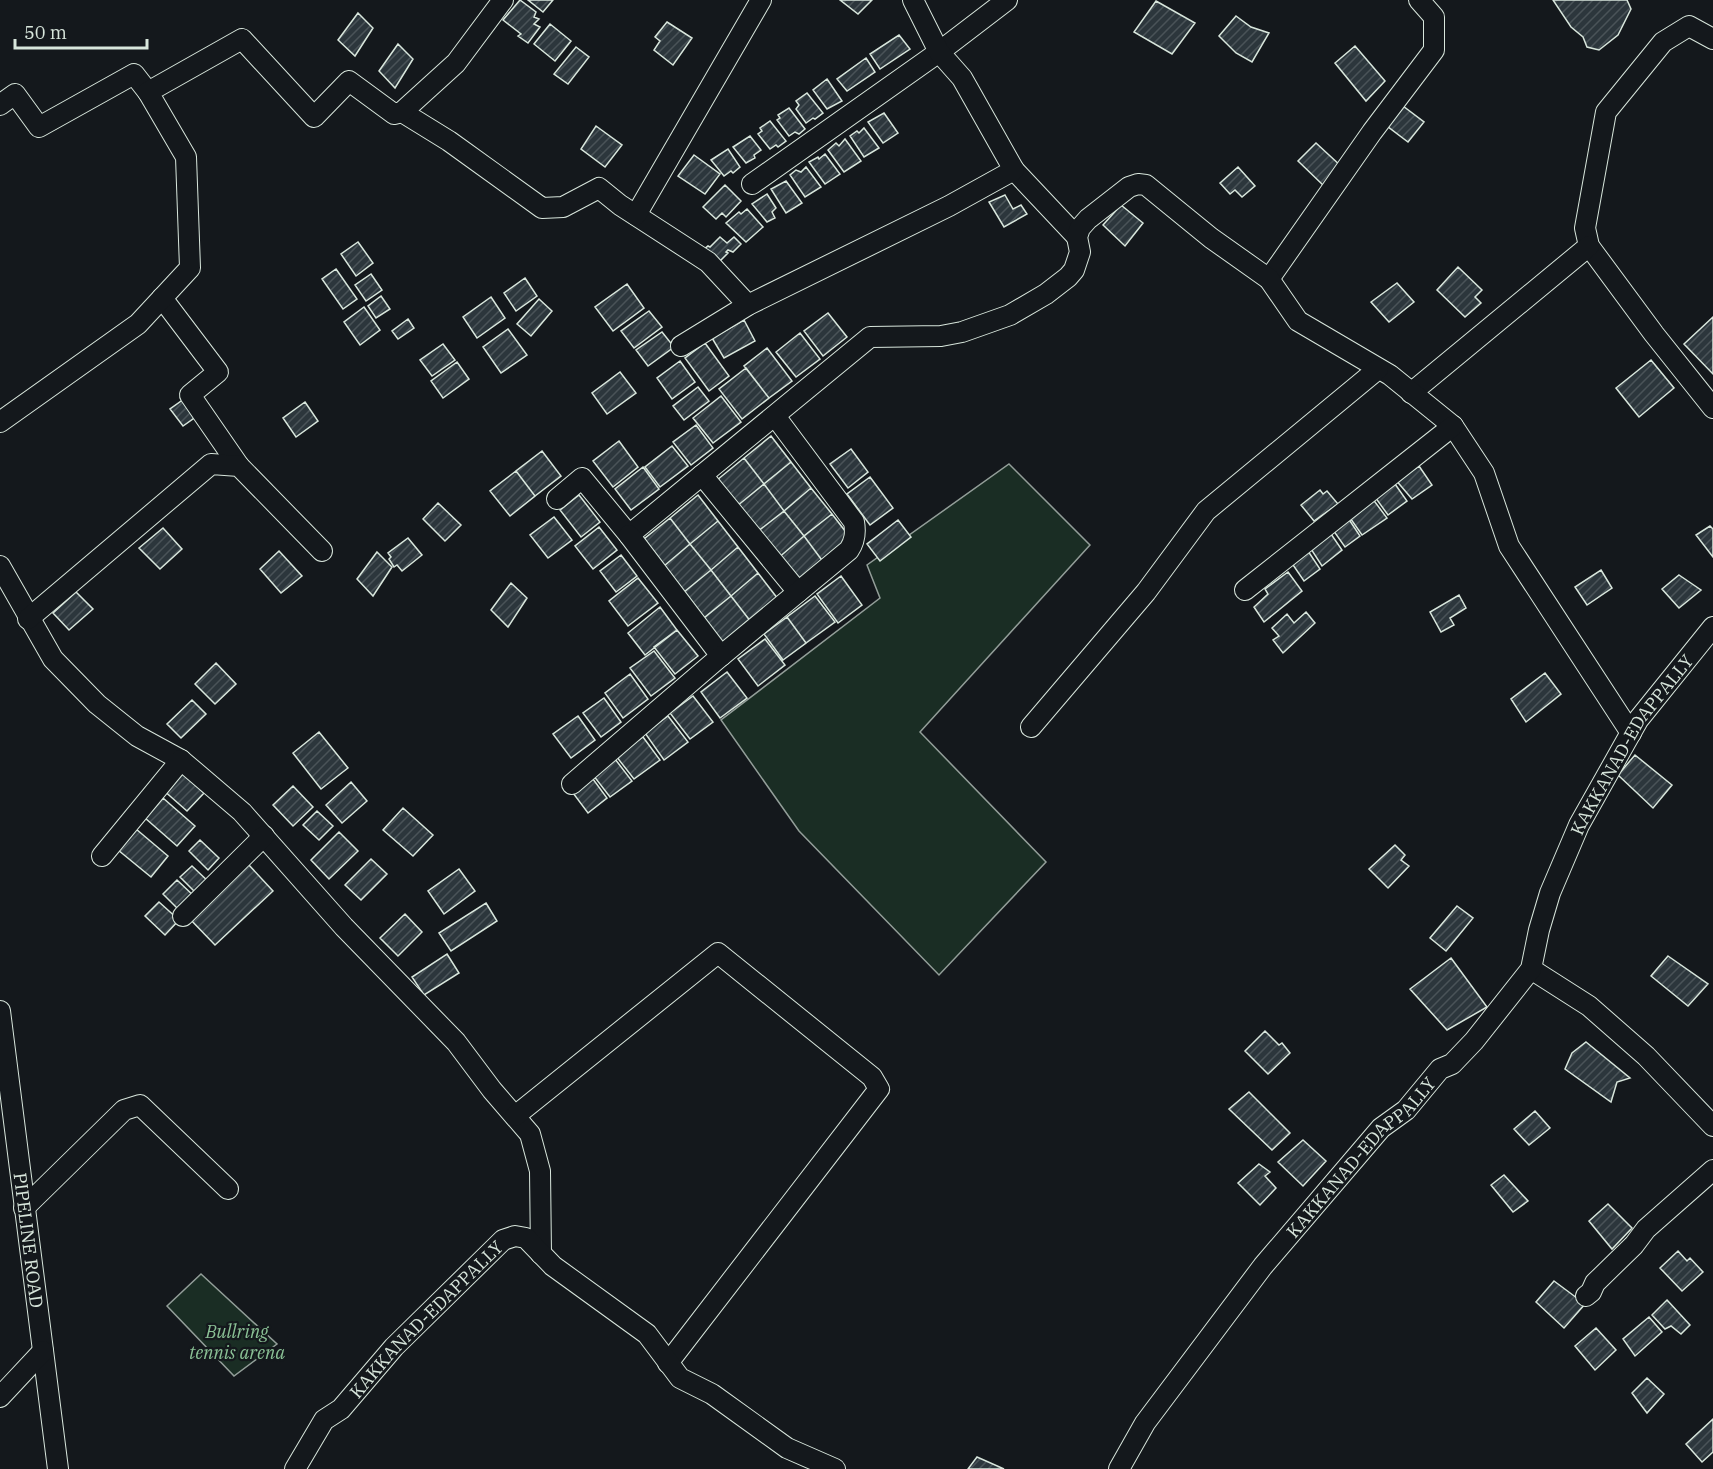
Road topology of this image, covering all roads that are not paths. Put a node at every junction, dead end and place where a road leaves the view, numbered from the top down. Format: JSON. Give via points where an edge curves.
{"nodes":[{"id":1,"x":503,"y":0,"type":"edge"},
{"id":2,"x":761,"y":0,"type":"edge"},
{"id":3,"x":913,"y":0,"type":"edge"},
{"id":4,"x":1007,"y":0,"type":"edge"},
{"id":5,"x":1419,"y":0,"type":"edge"},
{"id":6,"x":1713,"y":39,"type":"edge"},
{"id":7,"x":939,"y":52,"type":"junction"},
{"id":8,"x":148,"y":92,"type":"junction"},
{"id":9,"x":0,"y":105,"type":"edge"},
{"id":10,"x":402,"y":112,"type":"junction"},
{"id":11,"x":1014,"y":170,"type":"junction"},
{"id":12,"x":752,"y":183,"type":"dead end"},
{"id":13,"x":636,"y":215,"type":"junction"},
{"id":14,"x":1077,"y":237,"type":"junction"},
{"id":15,"x":1589,"y":246,"type":"junction"},
{"id":16,"x":1269,"y":279,"type":"junction"},
{"id":17,"x":162,"y":298,"type":"junction"},
{"id":18,"x":748,"y":305,"type":"junction"},
{"id":19,"x":681,"y":346,"type":"dead end"},
{"id":20,"x":1378,"y":369,"type":"junction"},
{"id":21,"x":1411,"y":393,"type":"junction"},
{"id":22,"x":1713,"y":408,"type":"edge"},
{"id":23,"x":774,"y":416,"type":"junction"},
{"id":24,"x":0,"y":422,"type":"edge"},
{"id":25,"x":1453,"y":426,"type":"junction"},
{"id":26,"x":239,"y":466,"type":"junction"},
{"id":27,"x":702,"y":475,"type":"junction"},
{"id":28,"x":557,"y":499,"type":"dead end"},
{"id":29,"x":629,"y":536,"type":"junction"},
{"id":30,"x":322,"y":551,"type":"dead end"},
{"id":31,"x":0,"y":566,"type":"edge"},
{"id":32,"x":1245,"y":590,"type":"dead end"},
{"id":33,"x":798,"y":592,"type":"junction"},
{"id":34,"x":28,"y":619,"type":"junction"},
{"id":35,"x":1713,"y":627,"type":"edge"},
{"id":36,"x":721,"y":656,"type":"junction"},
{"id":37,"x":1031,"y":728,"type":"dead end"},
{"id":38,"x":1631,"y":733,"type":"junction"},
{"id":39,"x":181,"y":760,"type":"junction"},
{"id":40,"x":572,"y":784,"type":"dead end"},
{"id":41,"x":264,"y":836,"type":"junction"},
{"id":42,"x":102,"y":856,"type":"dead end"},
{"id":43,"x":183,"y":916,"type":"dead end"},
{"id":44,"x":1531,"y":969,"type":"junction"},
{"id":45,"x":0,"y":1011,"type":"edge"},
{"id":46,"x":515,"y":1116,"type":"junction"},
{"id":47,"x":1713,"y":1126,"type":"edge"},
{"id":48,"x":1713,"y":1170,"type":"edge"},
{"id":49,"x":228,"y":1189,"type":"dead end"},
{"id":50,"x":24,"y":1208,"type":"junction"},
{"id":51,"x":541,"y":1254,"type":"junction"},
{"id":52,"x":1586,"y":1296,"type":"dead end"},
{"id":53,"x":44,"y":1351,"type":"junction"},
{"id":54,"x":668,"y":1363,"type":"junction"},
{"id":55,"x":0,"y":1397,"type":"edge"},
{"id":56,"x":58,"y":1469,"type":"edge"},
{"id":57,"x":295,"y":1469,"type":"edge"},
{"id":58,"x":835,"y":1469,"type":"edge"},
{"id":59,"x":1119,"y":1469,"type":"edge"}],
"edges":[{"from":1,"to":10,"type":"street","via":[[456,63]]},
{"from":2,"to":13,"type":"street"},
{"from":3,"to":7,"type":"street"},
{"from":4,"to":7,"type":"street"},
{"from":5,"to":16,"type":"street","via":[[1434,17],[1434,50]]},
{"from":6,"to":15,"type":"street","via":[[1689,26],[1663,42],[1606,112],[1585,228]]},
{"from":7,"to":11,"type":"street","via":[[962,78]]},
{"from":7,"to":12,"type":"street"},
{"from":8,"to":9,"type":"street","via":[[134,74],[39,127],[15,94]]},
{"from":8,"to":10,"type":"street","via":[[242,39],[314,117],[349,81],[394,114]]},
{"from":8,"to":17,"type":"street","via":[[186,157],[190,267]]},
{"from":10,"to":13,"type":"street","via":[[542,208],[563,207],[599,188]]},
{"from":11,"to":14,"type":"street"},
{"from":11,"to":18,"type":"street"},
{"from":13,"to":18,"type":"street","via":[[708,262]]},
{"from":14,"to":16,"type":"street","via":[[1088,219],[1129,187],[1146,185]]},
{"from":14,"to":23,"type":"street","via":[[1080,252],[1074,270],[1046,294],[1010,315],[962,332],[870,337]]},
{"from":15,"to":21,"type":"street"},
{"from":15,"to":22,"type":"street"},
{"from":16,"to":20,"type":"street","via":[[1298,321]]},
{"from":17,"to":24,"type":"street","via":[[138,324]]},
{"from":17,"to":26,"type":"street","via":[[218,372],[190,395]]},
{"from":18,"to":19,"type":"street"},
{"from":20,"to":21,"type":"street"},
{"from":20,"to":37,"type":"street","via":[[1206,512],[1146,592]]},
{"from":21,"to":25,"type":"street"},
{"from":23,"to":27,"type":"street"},
{"from":23,"to":33,"type":"street","via":[[854,522],[856,531],[849,550]]},
{"from":25,"to":32,"type":"street"},
{"from":25,"to":38,"type":"street","via":[[1484,473],[1509,546]]},
{"from":26,"to":30,"type":"street"},
{"from":26,"to":34,"type":"street","via":[[211,464]]},
{"from":27,"to":29,"type":"street"},
{"from":27,"to":33,"type":"street"},
{"from":28,"to":29,"type":"street","via":[[582,478]]},
{"from":29,"to":36,"type":"street"},
{"from":31,"to":34,"type":"street"},
{"from":33,"to":36,"type":"street"},
{"from":34,"to":39,"type":"street","via":[[53,659],[98,704],[137,736]]},
{"from":35,"to":38,"type":"street","name":"KAKKANAD-EDAPPALLY"},
{"from":36,"to":40,"type":"street"},
{"from":38,"to":44,"type":"street","name":"KAKKANAD-EDAPPALLY","via":[[1579,825],[1551,893]]},
{"from":39,"to":41,"type":"street"},
{"from":39,"to":42,"type":"street"},
{"from":41,"to":43,"type":"street"},
{"from":41,"to":46,"type":"street","via":[[344,927],[456,1042]]},
{"from":44,"to":47,"type":"street","via":[[1589,1006],[1646,1056]]},
{"from":44,"to":59,"type":"street","name":"KAKKANAD-EDAPPALLY","via":[[1474,1041],[1452,1064],[1440,1069],[1406,1110],[1381,1128],[1263,1266],[1145,1423]]},
{"from":45,"to":50,"type":"street","name":"PIPELINE ROAD"},
{"from":46,"to":51,"type":"street","via":[[530,1134],[540,1171]]},
{"from":46,"to":54,"type":"street","via":[[718,953],[876,1083],[879,1089]]},
{"from":48,"to":52,"type":"street","via":[[1646,1229]]},
{"from":49,"to":50,"type":"street","via":[[140,1105],[124,1110]]},
{"from":50,"to":53,"type":"street","name":"PIPELINE ROAD"},
{"from":51,"to":54,"type":"street","name":"KAKKANAD-EDAPPALLY","via":[[647,1334]]},
{"from":51,"to":57,"type":"street","name":"KAKKANAD-EDAPPALLY","via":[[526,1238],[503,1240],[394,1347],[341,1408],[324,1420]]},
{"from":53,"to":55,"type":"street"},
{"from":53,"to":56,"type":"street","name":"PIPELINE ROAD"},
{"from":54,"to":58,"type":"street","name":"KAKKANAD-EDAPPALLY","via":[[680,1378],[712,1394],[788,1448]]}]}
